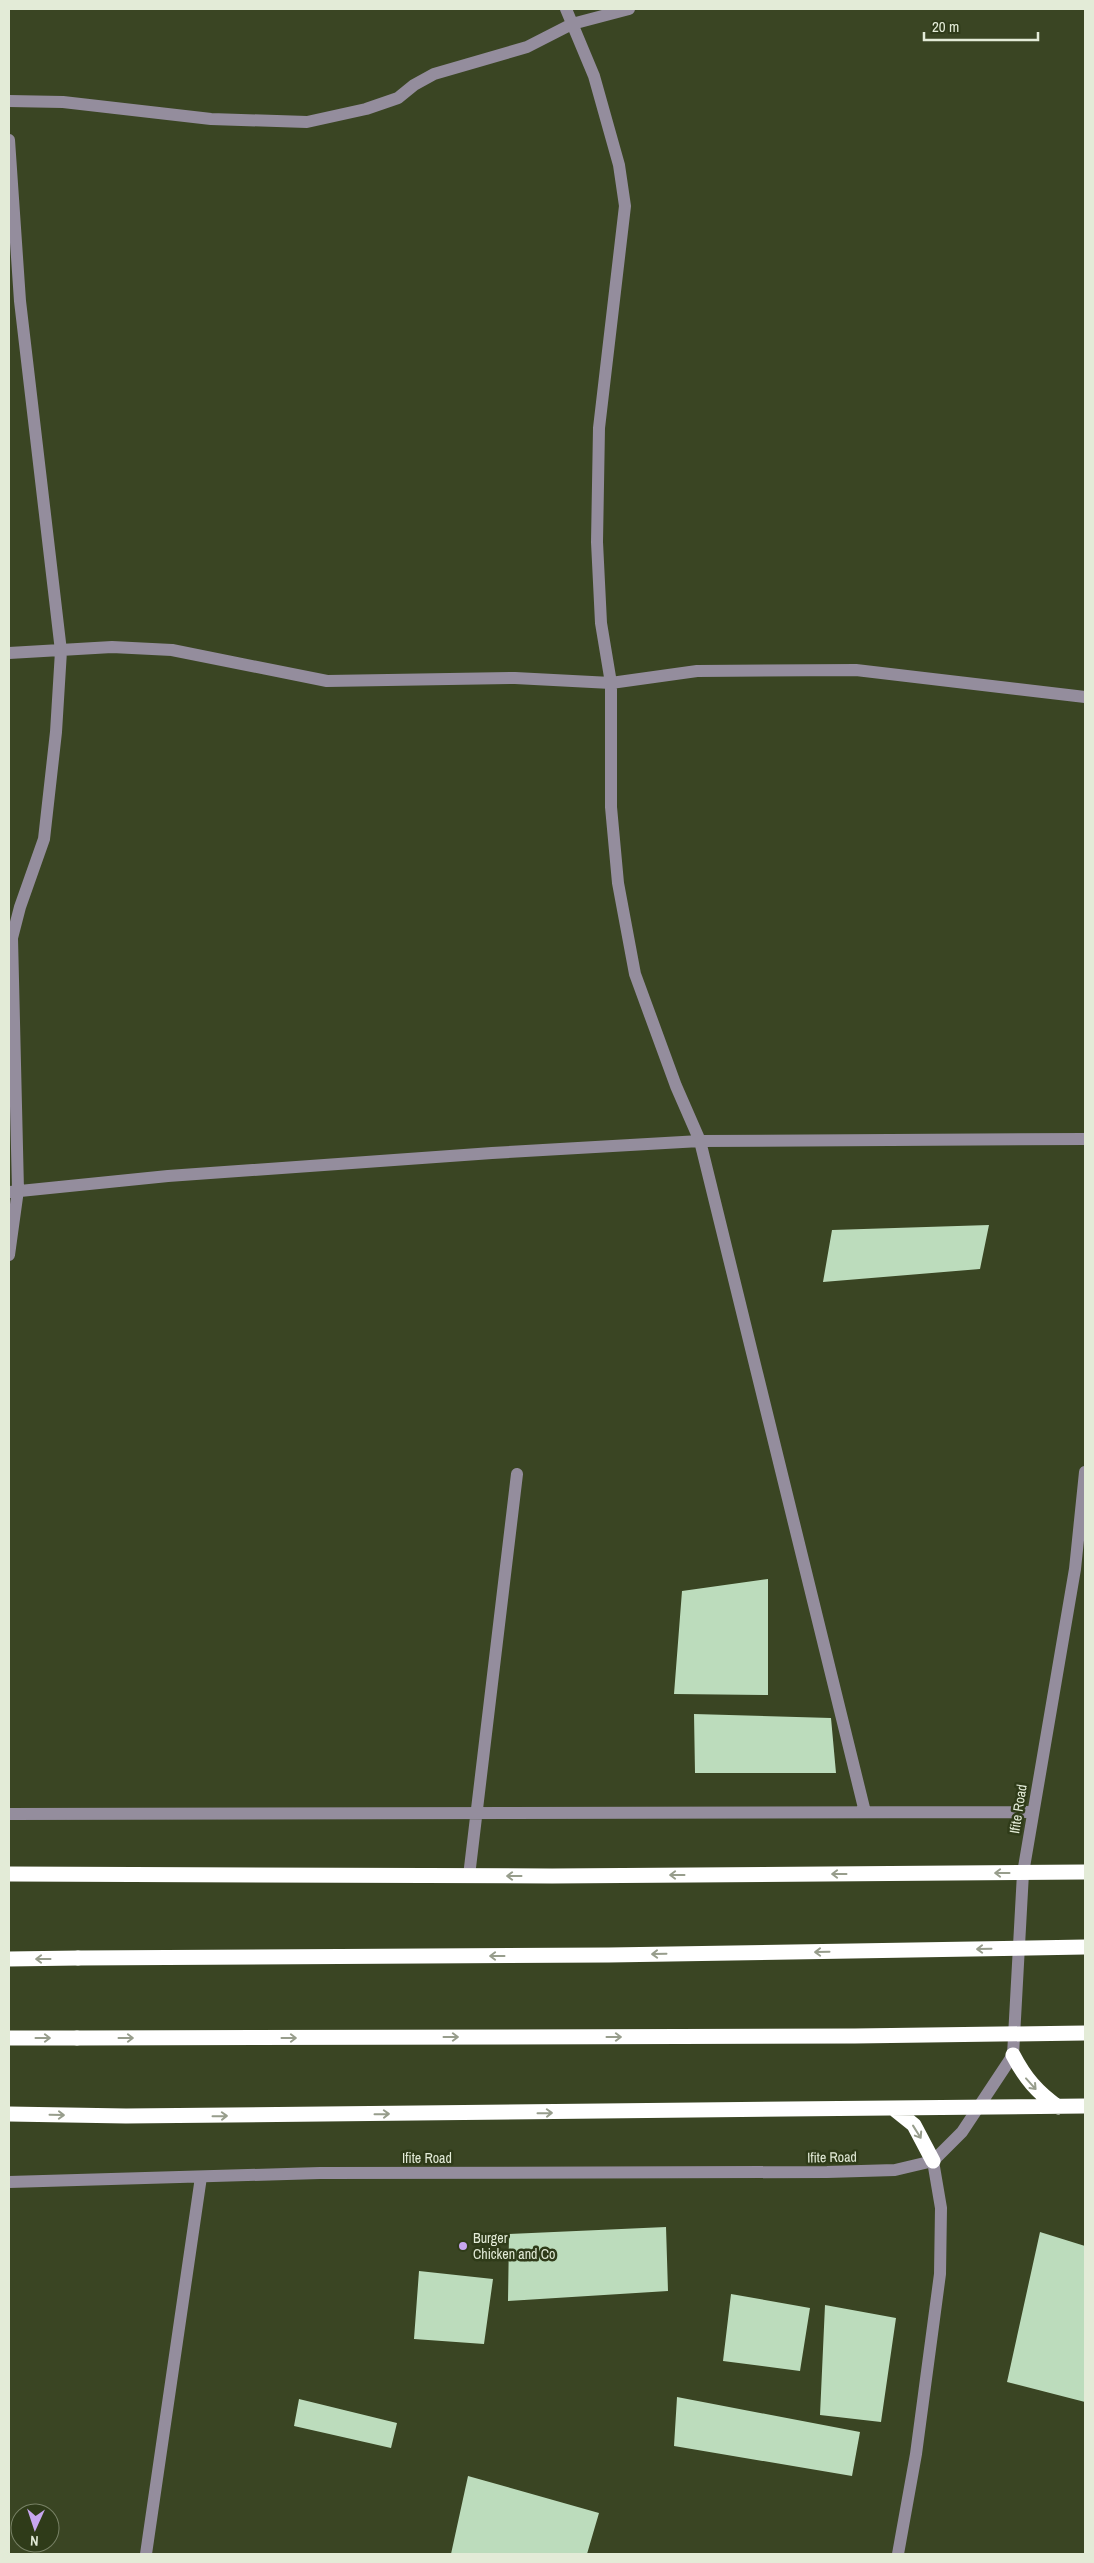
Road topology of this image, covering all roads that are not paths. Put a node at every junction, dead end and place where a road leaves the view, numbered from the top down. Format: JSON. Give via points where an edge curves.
{"nodes":[{"id":1,"x":566,"y":9,"type":"edge"},
{"id":2,"x":629,"y":9,"type":"edge"},
{"id":3,"x":572,"y":24,"type":"junction"},
{"id":4,"x":9,"y":101,"type":"edge"},
{"id":5,"x":9,"y":140,"type":"edge"},
{"id":6,"x":60,"y":651,"type":"junction"},
{"id":7,"x":9,"y":653,"type":"edge"},
{"id":8,"x":611,"y":683,"type":"junction"},
{"id":9,"x":1085,"y":697,"type":"edge"},
{"id":10,"x":1085,"y":1139,"type":"edge"},
{"id":11,"x":700,"y":1141,"type":"junction"},
{"id":12,"x":13,"y":1191,"type":"edge"},
{"id":13,"x":9,"y":1256,"type":"edge"},
{"id":14,"x":1085,"y":1472,"type":"edge"},
{"id":15,"x":516,"y":1474,"type":"dead end"},
{"id":16,"x":865,"y":1812,"type":"junction"},
{"id":17,"x":1033,"y":1812,"type":"junction"},
{"id":18,"x":9,"y":1814,"type":"edge"},
{"id":19,"x":476,"y":1814,"type":"junction"},
{"id":20,"x":1023,"y":1872,"type":"junction"},
{"id":21,"x":1085,"y":1872,"type":"edge"},
{"id":22,"x":9,"y":1874,"type":"edge"},
{"id":23,"x":469,"y":1876,"type":"junction"},
{"id":24,"x":1085,"y":1947,"type":"edge"},
{"id":25,"x":9,"y":1959,"type":"edge"},
{"id":26,"x":1085,"y":2033,"type":"edge"},
{"id":27,"x":9,"y":2038,"type":"edge"},
{"id":28,"x":1013,"y":2055,"type":"junction"},
{"id":29,"x":1085,"y":2106,"type":"edge"},
{"id":30,"x":1058,"y":2107,"type":"junction"},
{"id":31,"x":977,"y":2108,"type":"junction"},
{"id":32,"x":894,"y":2109,"type":"junction"},
{"id":33,"x":9,"y":2114,"type":"edge"},
{"id":34,"x":933,"y":2161,"type":"junction"},
{"id":35,"x":201,"y":2177,"type":"junction"},
{"id":36,"x":9,"y":2182,"type":"edge"},
{"id":37,"x":146,"y":2554,"type":"edge"},
{"id":38,"x":898,"y":2554,"type":"edge"}],
"edges":[{"from":1,"to":3,"type":"street"},
{"from":2,"to":3,"type":"street"},
{"from":3,"to":4,"type":"street","via":[[527,47],[434,74],[398,98],[307,122],[211,119],[63,102]]},
{"from":3,"to":8,"type":"street","via":[[594,76],[619,165],[625,206],[599,428],[597,542],[602,623]]},
{"from":5,"to":6,"type":"street","via":[[20,301]]},
{"from":6,"to":7,"type":"street"},
{"from":6,"to":8,"type":"street","via":[[112,647],[172,650],[327,681],[515,678]]},
{"from":6,"to":12,"type":"street","via":[[56,732],[44,839],[12,938]]},
{"from":8,"to":9,"type":"street","via":[[697,671],[856,670]]},
{"from":8,"to":11,"type":"street","via":[[611,807],[618,883],[635,974]]},
{"from":10,"to":11,"type":"street"},
{"from":11,"to":12,"type":"street","via":[[492,1152]]},
{"from":11,"to":16,"type":"street"},
{"from":12,"to":13,"type":"street"},
{"from":14,"to":17,"type":"street","name":"Ifite Road","via":[[1075,1568]]},
{"from":15,"to":19,"type":"street"},
{"from":16,"to":17,"type":"street"},
{"from":16,"to":19,"type":"street"},
{"from":17,"to":20,"type":"street","name":"Ifite Road"},
{"from":18,"to":19,"type":"street"},
{"from":19,"to":23,"type":"street"},
{"from":20,"to":21,"type":"highway"},
{"from":20,"to":23,"type":"highway","one_way":true},
{"from":20,"to":28,"type":"street","name":"Ifite Road"},
{"from":22,"to":23,"type":"highway"},
{"from":24,"to":25,"type":"highway","one_way":true,"bridge":true,"via":[[609,1955]]},
{"from":27,"to":26,"type":"highway","one_way":true,"bridge":true},
{"from":28,"to":30,"type":"highway","one_way":true,"via":[[1024,2076]]},
{"from":28,"to":31,"type":"street"},
{"from":29,"to":30,"type":"highway"},
{"from":30,"to":31,"type":"highway"},
{"from":31,"to":32,"type":"highway"},
{"from":31,"to":34,"type":"street","via":[[962,2132]]},
{"from":33,"to":32,"type":"highway","one_way":true,"via":[[136,2116]]},
{"from":32,"to":34,"type":"highway","one_way":true,"via":[[914,2125]]},
{"from":34,"to":35,"type":"street","name":"Ifite Road","via":[[895,2170],[827,2172],[320,2173]]},
{"from":34,"to":38,"type":"street","via":[[941,2208],[940,2274],[916,2454]]},
{"from":35,"to":36,"type":"street","name":"Ifite Road"},
{"from":35,"to":37,"type":"street"}]}
